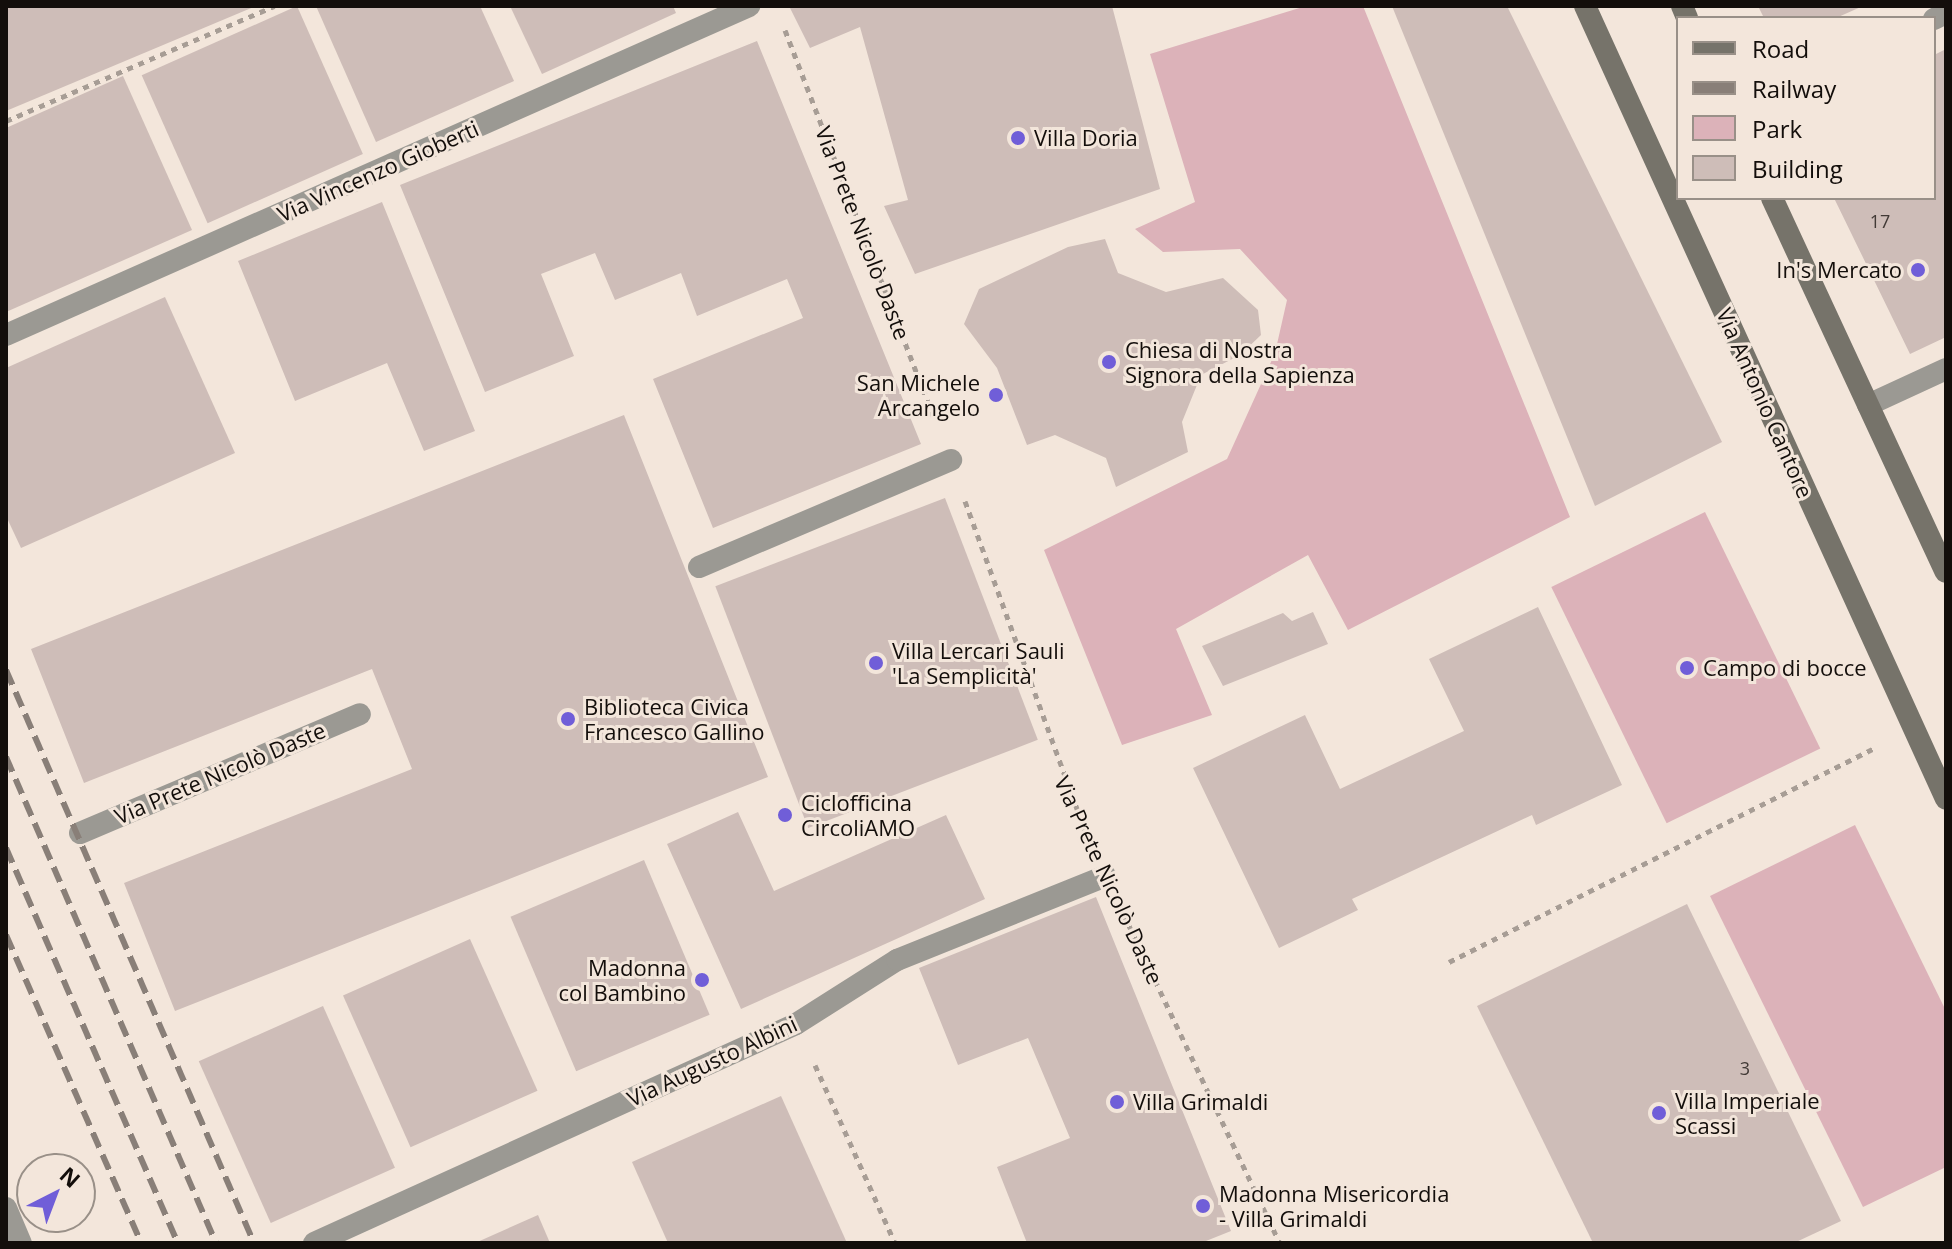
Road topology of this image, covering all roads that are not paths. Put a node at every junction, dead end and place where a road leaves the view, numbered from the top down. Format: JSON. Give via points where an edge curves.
{"nodes":[{"id":1,"x":749,"y":6,"type":"edge"},
{"id":2,"x":1585,"y":6,"type":"edge"},
{"id":3,"x":1773,"y":200,"type":"edge"},
{"id":4,"x":6,"y":335,"type":"edge"},
{"id":5,"x":1946,"y":369,"type":"edge"},
{"id":6,"x":1868,"y":405,"type":"junction"},
{"id":7,"x":951,"y":460,"type":"road end"},
{"id":8,"x":699,"y":567,"type":"dead end"},
{"id":9,"x":1946,"y":572,"type":"edge"},
{"id":10,"x":360,"y":714,"type":"dead end"},
{"id":11,"x":1946,"y":799,"type":"edge"},
{"id":12,"x":80,"y":833,"type":"dead end"},
{"id":13,"x":1106,"y":876,"type":"road end"},
{"id":14,"x":6,"y":1208,"type":"edge"},
{"id":15,"x":21,"y":1243,"type":"edge"},
{"id":16,"x":314,"y":1243,"type":"edge"}],
"edges":[{"from":1,"to":4,"type":"street","name":"Via Vincenzo Gioberti"},
{"from":2,"to":11,"type":"main road","name":"Via Antonio Cantore"},
{"from":3,"to":6,"type":"main road"},
{"from":5,"to":6,"type":"street"},
{"from":6,"to":9,"type":"main road"},
{"from":7,"to":8,"type":"street"},
{"from":10,"to":12,"type":"street","name":"Via Prete Nicolò Daste"},
{"from":13,"to":16,"type":"street","name":"Via Augusto Albini","via":[[897,960],[796,1024]]},
{"from":14,"to":15,"type":"street"}]}
